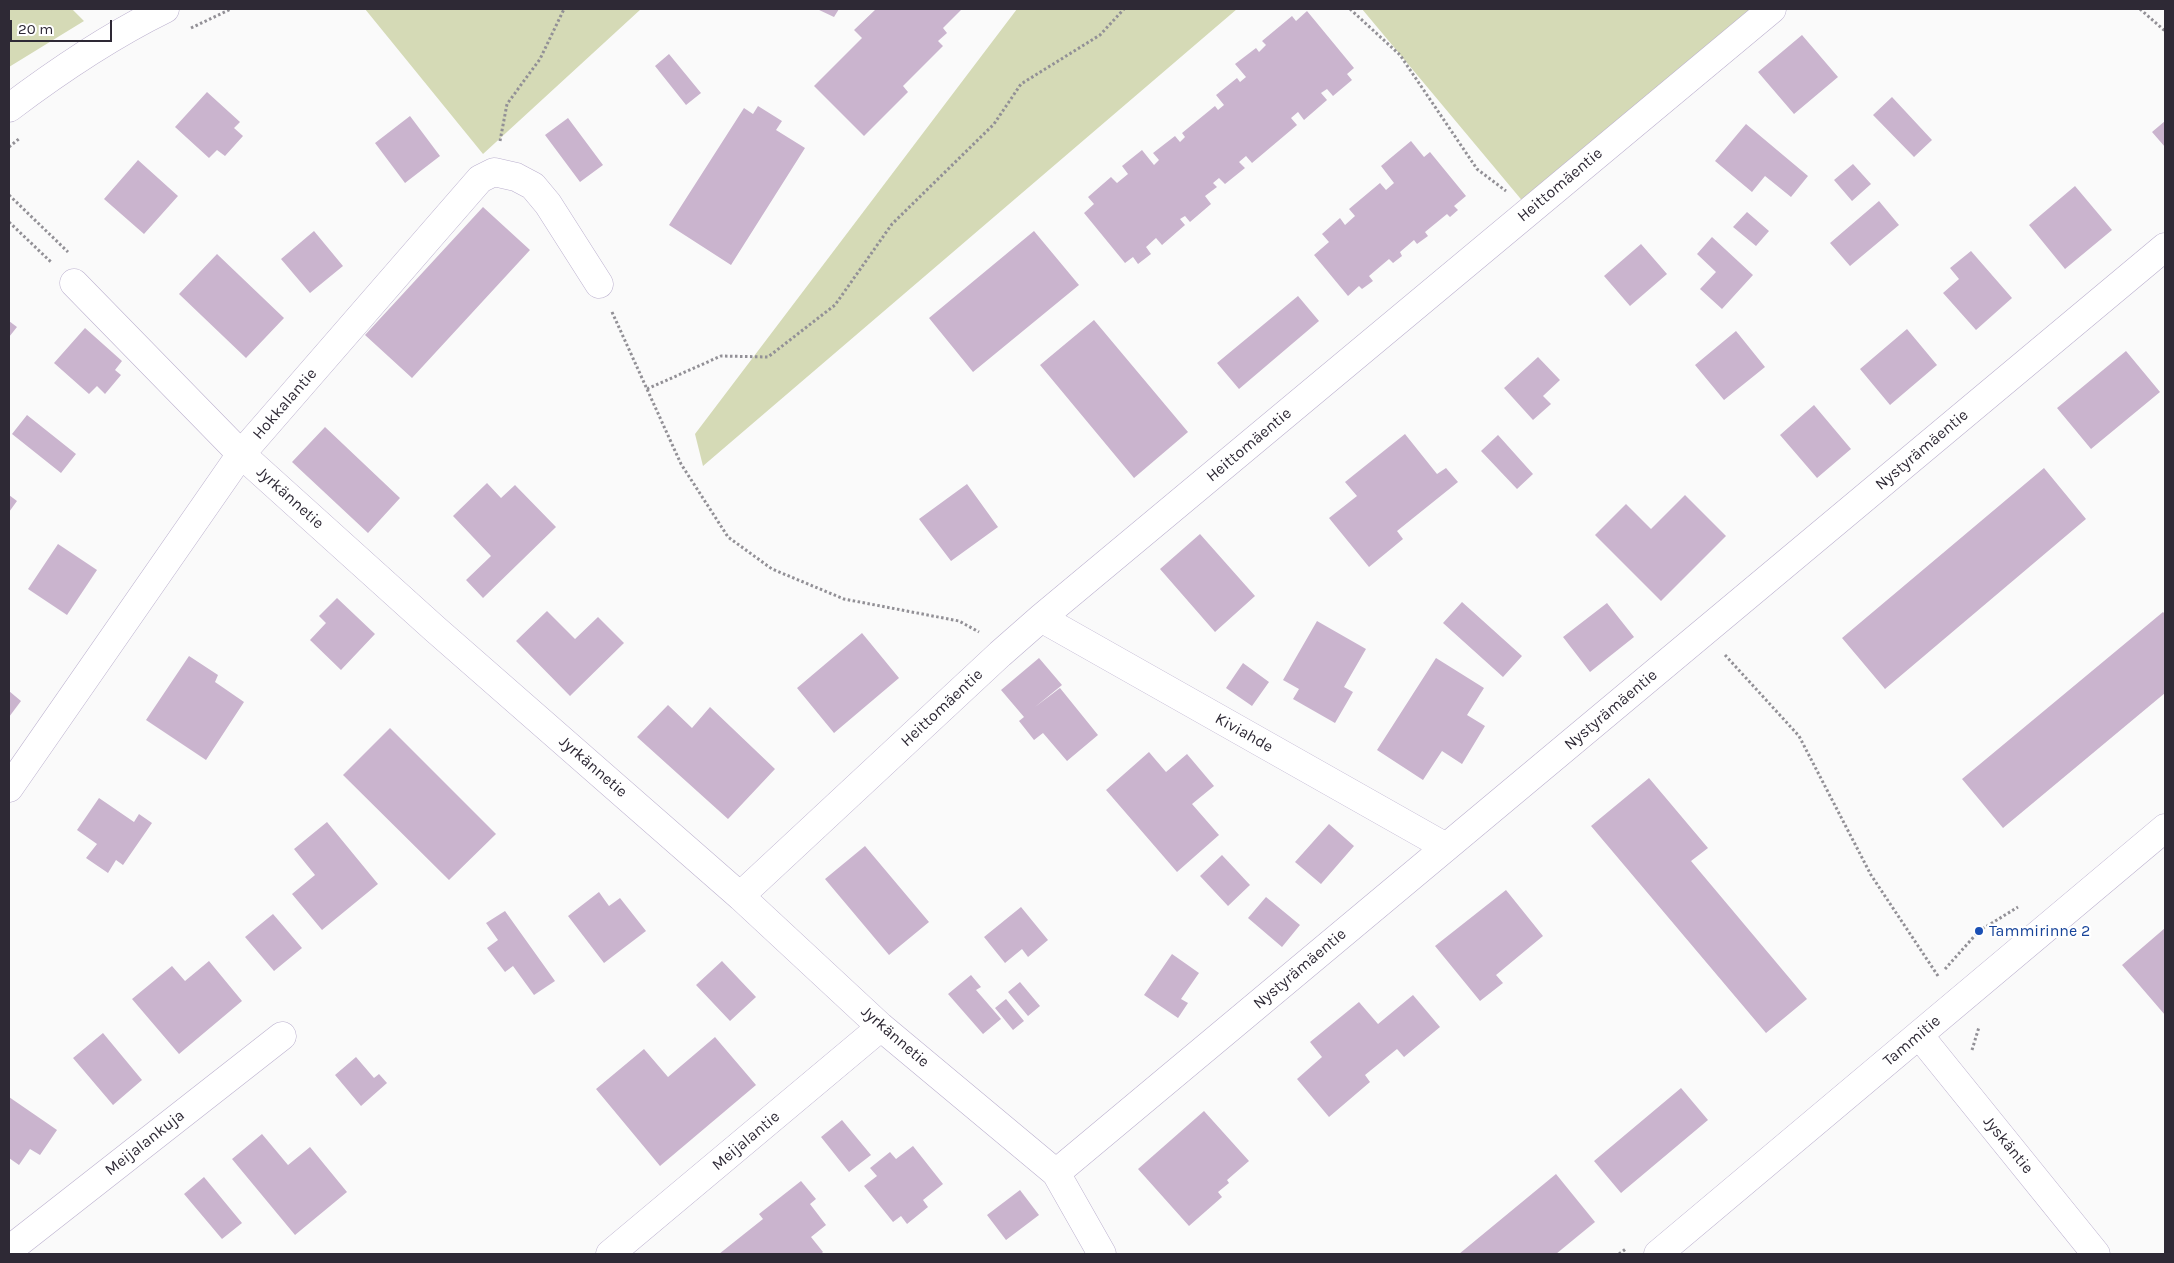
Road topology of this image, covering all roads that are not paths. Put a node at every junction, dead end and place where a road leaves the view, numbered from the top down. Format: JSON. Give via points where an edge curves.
{"nodes":[{"id":1,"x":165,"y":9,"type":"edge"},
{"id":2,"x":1772,"y":9,"type":"edge"},
{"id":3,"x":9,"y":108,"type":"edge"},
{"id":4,"x":2165,"y":247,"type":"edge"},
{"id":5,"x":74,"y":283,"type":"dead end"},
{"id":6,"x":599,"y":284,"type":"road end"},
{"id":7,"x":241,"y":454,"type":"junction"},
{"id":8,"x":1041,"y":618,"type":"junction"},
{"id":9,"x":9,"y":788,"type":"edge"},
{"id":10,"x":2165,"y":828,"type":"edge"},
{"id":11,"x":1446,"y":847,"type":"junction"},
{"id":12,"x":740,"y":896,"type":"junction"},
{"id":13,"x":882,"y":1027,"type":"junction"},
{"id":14,"x":1919,"y":1035,"type":"junction"},
{"id":15,"x":282,"y":1036,"type":"dead end"},
{"id":16,"x":1056,"y":1172,"type":"junction"},
{"id":17,"x":9,"y":1250,"type":"edge"},
{"id":18,"x":610,"y":1254,"type":"edge"},
{"id":19,"x":1102,"y":1254,"type":"edge"},
{"id":20,"x":1658,"y":1254,"type":"edge"},
{"id":21,"x":2096,"y":1254,"type":"edge"}],
"edges":[{"from":1,"to":3,"type":"street","via":[[45,80]]},
{"from":2,"to":8,"type":"street","name":"Heittomäentie"},
{"from":4,"to":11,"type":"street","name":"Nystyrämäentie"},
{"from":5,"to":7,"type":"street","name":"Jyrkännetie"},
{"from":6,"to":7,"type":"street","name":"Hokkalantie","via":[[533,186],[516,177],[494,172],[480,179]]},
{"from":7,"to":9,"type":"street","name":"Hokkalantie"},
{"from":7,"to":12,"type":"street","name":"Jyrkännetie"},
{"from":8,"to":11,"type":"street","name":"Kiviahde"},
{"from":8,"to":12,"type":"street","name":"Heittomäentie"},
{"from":10,"to":14,"type":"street","name":"Tammitie"},
{"from":11,"to":16,"type":"street","name":"Nystyrämäentie"},
{"from":12,"to":13,"type":"street","name":"Jyrkännetie"},
{"from":13,"to":16,"type":"street","name":"Jyrkännetie"},
{"from":13,"to":18,"type":"street","name":"Meijalantie"},
{"from":14,"to":20,"type":"street","name":"Tammitie"},
{"from":14,"to":21,"type":"street","name":"Jyskäntie"},
{"from":15,"to":17,"type":"street","name":"Meijalankuja"},
{"from":16,"to":19,"type":"street","name":"Jyrkännetie"}]}
